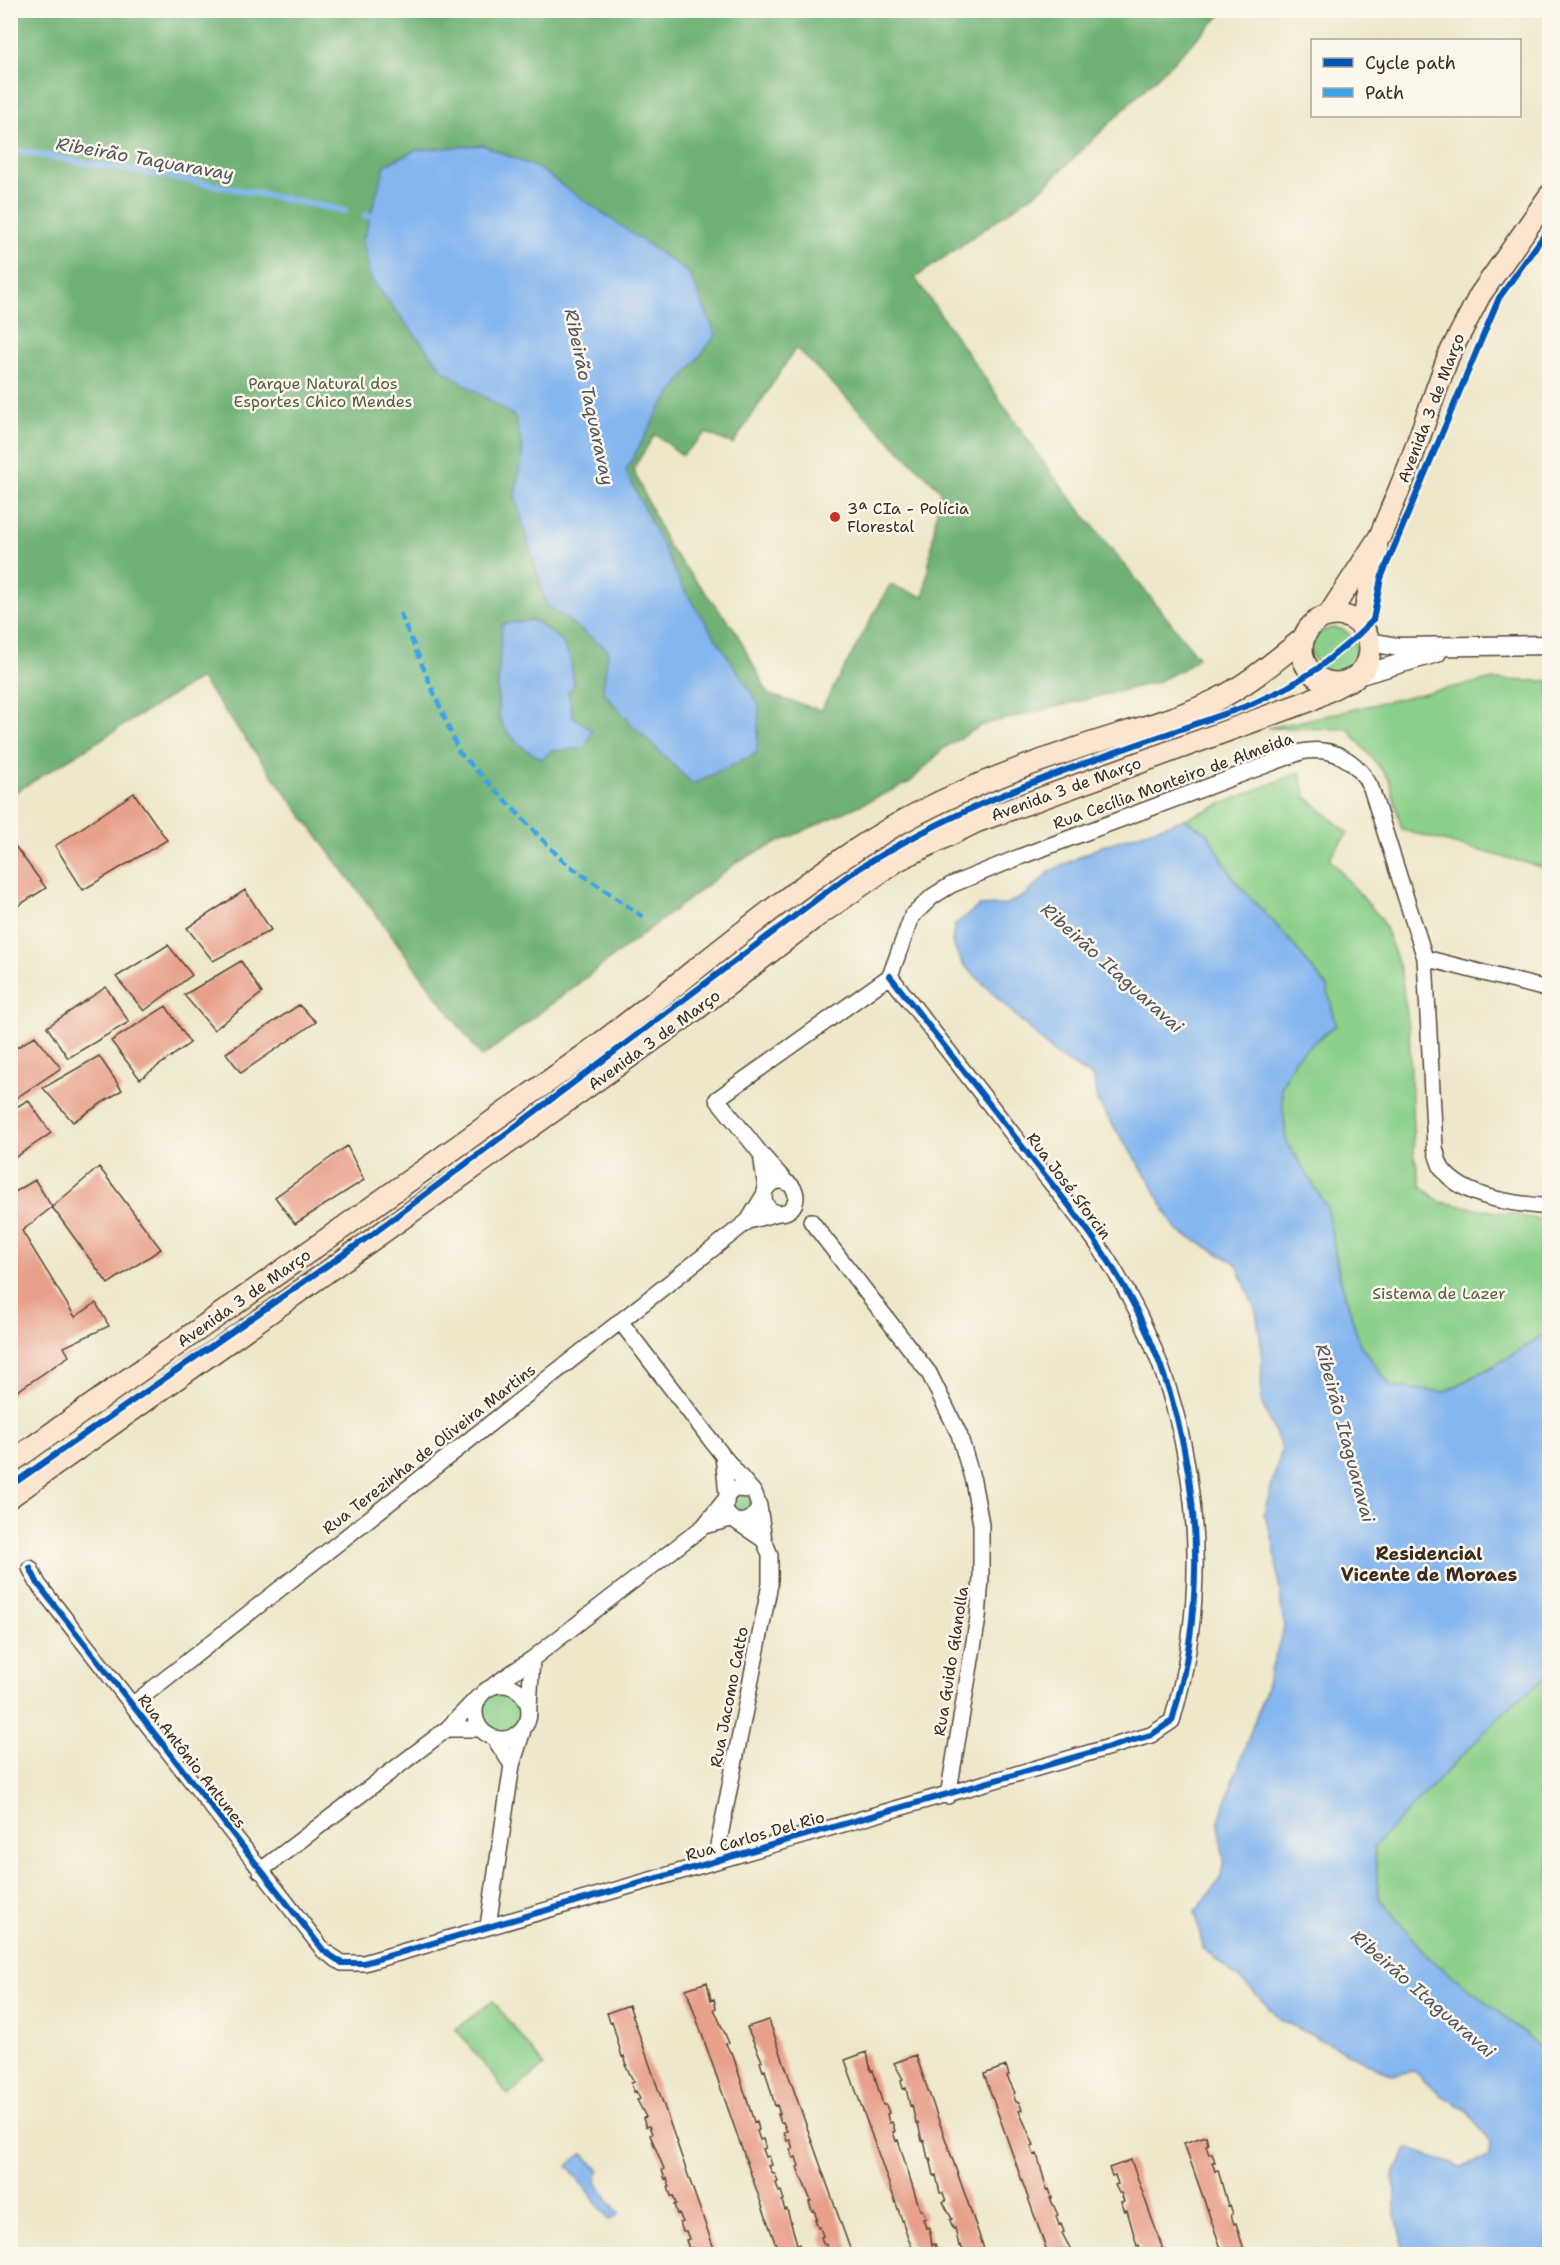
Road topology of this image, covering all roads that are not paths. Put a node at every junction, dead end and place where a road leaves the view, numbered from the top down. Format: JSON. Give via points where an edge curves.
{"nodes":[{"id":1,"x":1550,"y":195,"type":"edge"},
{"id":2,"x":1380,"y":536,"type":"junction"},
{"id":3,"x":1328,"y":616,"type":"junction"},
{"id":4,"x":1366,"y":635,"type":"junction"},
{"id":5,"x":1304,"y":638,"type":"junction"},
{"id":6,"x":1474,"y":645,"type":"junction"},
{"id":7,"x":1550,"y":645,"type":"edge"},
{"id":8,"x":1353,"y":678,"type":"junction"},
{"id":9,"x":1425,"y":958,"type":"junction"},
{"id":10,"x":890,"y":976,"type":"junction"},
{"id":11,"x":1550,"y":990,"type":"edge"},
{"id":12,"x":761,"y":1154,"type":"junction"},
{"id":13,"x":786,"y":1182,"type":"junction"},
{"id":14,"x":765,"y":1192,"type":"junction"},
{"id":15,"x":796,"y":1195,"type":"junction"},
{"id":16,"x":1550,"y":1208,"type":"edge"},
{"id":17,"x":780,"y":1213,"type":"junction"},
{"id":18,"x":748,"y":1221,"type":"junction"},
{"id":19,"x":811,"y":1221,"type":"junction"},
{"id":20,"x":620,"y":1321,"type":"junction"},
{"id":21,"x":723,"y":1456,"type":"junction"},
{"id":22,"x":10,"y":1463,"type":"edge"},
{"id":23,"x":751,"y":1490,"type":"junction"},
{"id":24,"x":10,"y":1497,"type":"edge"},
{"id":25,"x":726,"y":1497,"type":"junction"},
{"id":26,"x":759,"y":1506,"type":"junction"},
{"id":27,"x":734,"y":1520,"type":"junction"},
{"id":28,"x":704,"y":1526,"type":"junction"},
{"id":29,"x":764,"y":1540,"type":"junction"},
{"id":30,"x":30,"y":1568,"type":"dead end"},
{"id":31,"x":532,"y":1659,"type":"junction"},
{"id":32,"x":486,"y":1691,"type":"junction"},
{"id":33,"x":132,"y":1705,"type":"junction"},
{"id":34,"x":529,"y":1709,"type":"junction"},
{"id":35,"x":1172,"y":1721,"type":"joint"},
{"id":36,"x":525,"y":1726,"type":"junction"},
{"id":37,"x":447,"y":1729,"type":"junction"},
{"id":38,"x":481,"y":1729,"type":"junction"},
{"id":39,"x":494,"y":1738,"type":"junction"},
{"id":40,"x":512,"y":1765,"type":"junction"},
{"id":41,"x":948,"y":1796,"type":"junction"},
{"id":42,"x":715,"y":1861,"type":"junction"},
{"id":43,"x":260,"y":1871,"type":"junction"},
{"id":44,"x":488,"y":1926,"type":"junction"},
{"id":45,"x":342,"y":1963,"type":"joint"}],
"edges":[{"from":1,"to":2,"type":"main road","name":"Avenida 3 de Março","via":[[1480,295],[1448,357],[1410,466]]},
{"from":2,"to":3,"type":"main road","name":"Avenida 3 de Março"},
{"from":2,"to":4,"type":"main road","name":"Avenida 3 de Março"},
{"from":3,"to":4,"type":"main road","via":[[1347,617]]},
{"from":3,"to":5,"type":"main road","via":[[1314,624]]},
{"from":4,"to":6,"type":"street","via":[[1398,647]]},
{"from":4,"to":8,"type":"main road","via":[[1368,661]]},
{"from":5,"to":8,"type":"main road","via":[[1303,656],[1312,672],[1331,682]]},
{"from":5,"to":22,"type":"main road","name":"Avenida 3 de Março","via":[[1244,685],[1218,699],[977,786],[870,840],[588,1052]]},
{"from":6,"to":7,"type":"street"},
{"from":6,"to":8,"type":"street"},
{"from":8,"to":24,"type":"main road","name":"Avenida 3 de Março","via":[[1309,701],[976,822],[898,860],[813,919],[694,1011]]},
{"from":9,"to":10,"type":"street","name":"Rua Cecília Monteiro de Almeida","via":[[1366,778],[1341,755],[1312,750],[951,885],[912,916]]},
{"from":9,"to":11,"type":"street"},
{"from":9,"to":16,"type":"street","name":"Rua Cecília Monteiro de Almeida","via":[[1435,1148],[1442,1169],[1456,1182],[1482,1194]]},
{"from":10,"to":12,"type":"street","via":[[717,1100]]},
{"from":10,"to":35,"type":"street","name":"Rua José Sforcin","via":[[1099,1245],[1142,1323],[1163,1372],[1186,1459],[1197,1571],[1193,1627]]},
{"from":12,"to":13,"type":"street"},
{"from":12,"to":14,"type":"street"},
{"from":13,"to":14,"type":"street","via":[[775,1182]]},
{"from":13,"to":15,"type":"street"},
{"from":14,"to":17,"type":"street","via":[[766,1204]]},
{"from":14,"to":18,"type":"street","name":"Rua Terezinha de Oliveira Martins"},
{"from":15,"to":17,"type":"street","via":[[794,1205]]},
{"from":15,"to":19,"type":"street","name":"Rua Guido Glanolla"},
{"from":17,"to":18,"type":"street","name":"Rua Terezinha de Oliveira Martins"},
{"from":17,"to":19,"type":"street"},
{"from":18,"to":20,"type":"street","name":"Rua Terezinha de Oliveira Martins"},
{"from":19,"to":41,"type":"street","name":"Rua Guido Glanolla","via":[[929,1373],[959,1434],[973,1480],[981,1524],[978,1618]]},
{"from":20,"to":21,"type":"street"},
{"from":20,"to":33,"type":"street","name":"Rua Terezinha de Oliveira Martins"},
{"from":21,"to":23,"type":"street"},
{"from":21,"to":25,"type":"street"},
{"from":23,"to":25,"type":"street","via":[[735,1489]]},
{"from":23,"to":26,"type":"street"},
{"from":25,"to":27,"type":"street","via":[[725,1510]]},
{"from":25,"to":28,"type":"street"},
{"from":26,"to":27,"type":"street","via":[[754,1517],[743,1522]]},
{"from":26,"to":29,"type":"street","name":"Rua Jacomo Catto"},
{"from":27,"to":28,"type":"street"},
{"from":27,"to":29,"type":"street"},
{"from":28,"to":31,"type":"street"},
{"from":29,"to":42,"type":"street","name":"Rua Jacomo Catto","via":[[770,1555],[770,1584]]},
{"from":30,"to":33,"type":"street","name":"Rua Antônio Antunes","via":[[38,1584]]},
{"from":31,"to":32,"type":"street"},
{"from":31,"to":34,"type":"street"},
{"from":32,"to":34,"type":"street","via":[[507,1685],[515,1688],[522,1693]]},
{"from":32,"to":37,"type":"street"},
{"from":32,"to":38,"type":"street","via":[[475,1709]]},
{"from":33,"to":43,"type":"street","name":"Rua Antônio Antunes"},
{"from":34,"to":36,"type":"street"},
{"from":35,"to":41,"type":"street","name":"Rua Carlos Del Rio","via":[[1151,1735]]},
{"from":36,"to":39,"type":"street","via":[[512,1737]]},
{"from":36,"to":40,"type":"street"},
{"from":37,"to":38,"type":"street"},
{"from":37,"to":43,"type":"street"},
{"from":38,"to":39,"type":"street"},
{"from":39,"to":40,"type":"street"},
{"from":40,"to":44,"type":"street"},
{"from":41,"to":42,"type":"street","name":"Rua Carlos Del Rio"},
{"from":42,"to":44,"type":"street","name":"Rua Carlos Del Rio"},
{"from":43,"to":45,"type":"street","name":"Rua Antônio Antunes","via":[[324,1951]]},
{"from":44,"to":45,"type":"street","name":"Rua Carlos Del Rio","via":[[364,1963]]}]}
